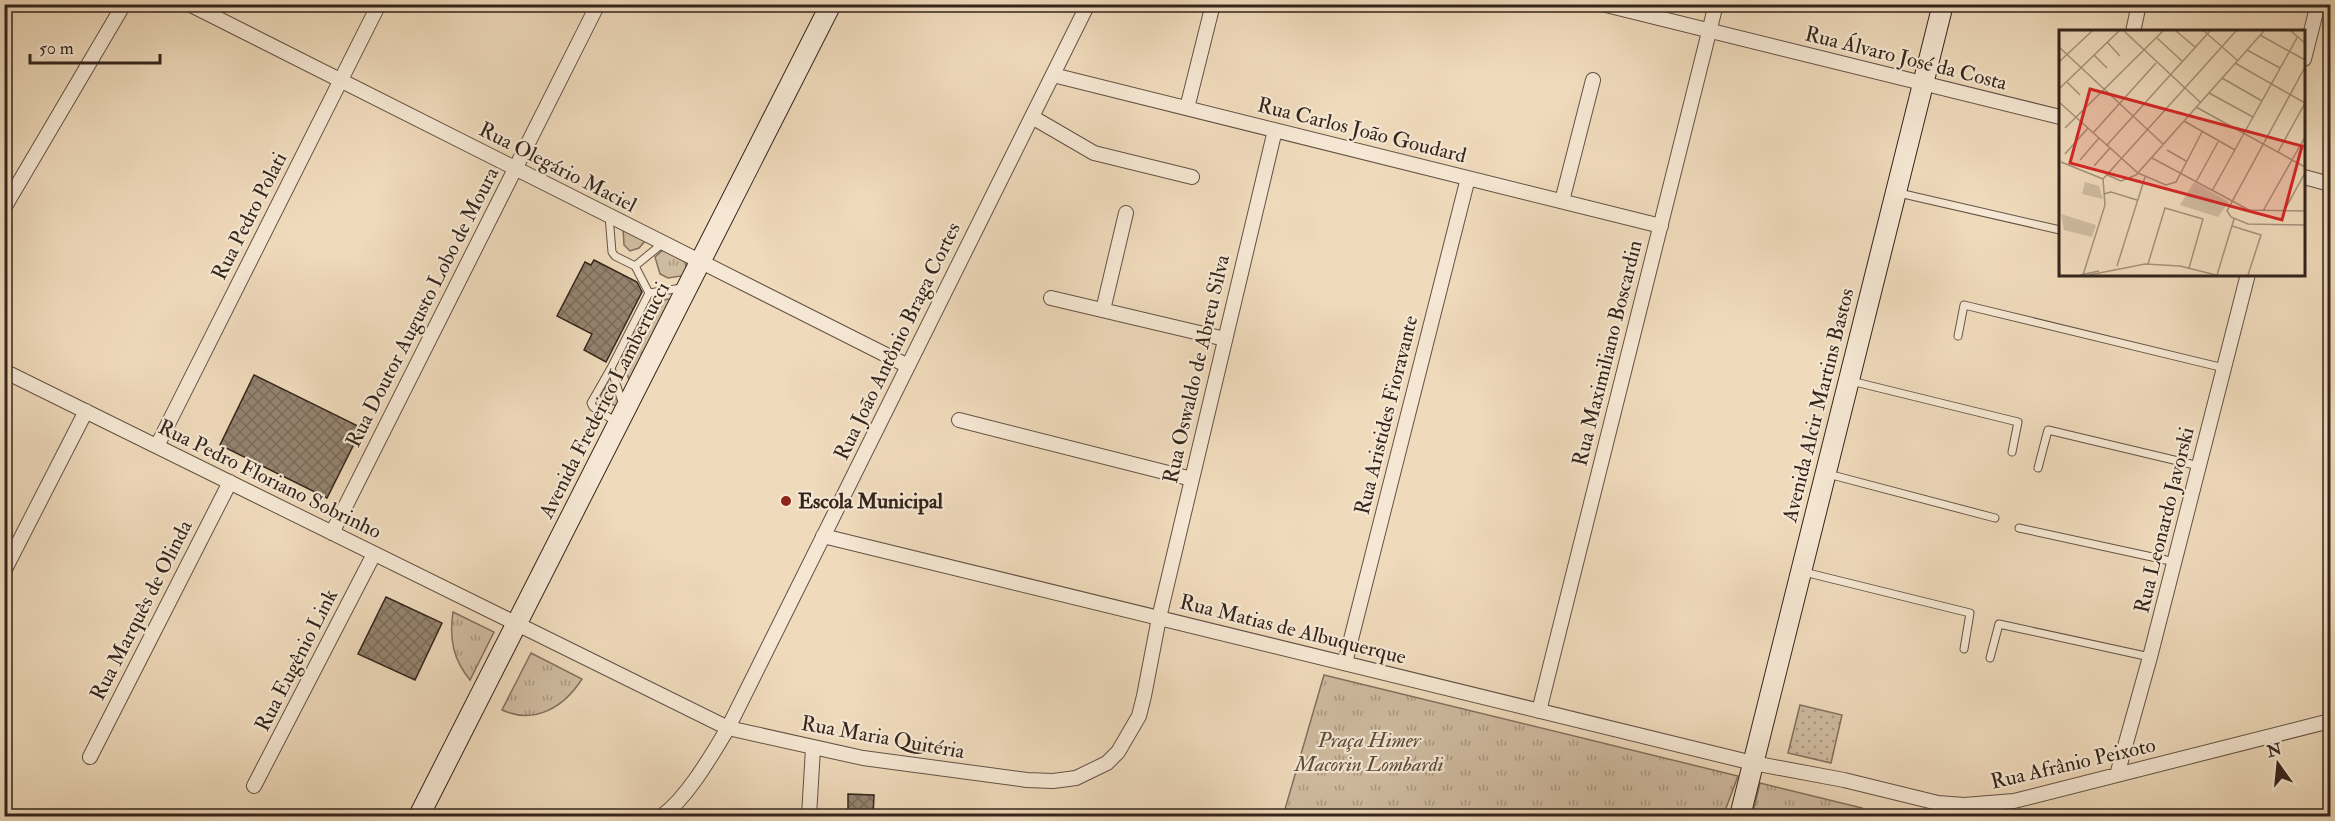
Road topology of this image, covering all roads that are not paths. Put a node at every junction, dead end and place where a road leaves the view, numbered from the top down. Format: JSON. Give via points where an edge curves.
{"nodes":[{"id":1,"x":124,"y":4,"type":"edge"},
{"id":2,"x":189,"y":4,"type":"edge"},
{"id":3,"x":379,"y":4,"type":"edge"},
{"id":4,"x":598,"y":4,"type":"edge"},
{"id":5,"x":831,"y":4,"type":"edge"},
{"id":6,"x":1088,"y":4,"type":"edge"},
{"id":7,"x":1213,"y":4,"type":"edge"},
{"id":8,"x":1602,"y":4,"type":"edge"},
{"id":9,"x":1716,"y":4,"type":"edge"},
{"id":10,"x":1943,"y":4,"type":"edge"},
{"id":11,"x":2139,"y":4,"type":"edge"},
{"id":12,"x":2318,"y":4,"type":"edge"},
{"id":13,"x":2133,"y":30,"type":"edge"},
{"id":14,"x":1709,"y":31,"type":"junction"},
{"id":15,"x":2305,"y":55,"type":"edge"},
{"id":16,"x":1053,"y":75,"type":"junction"},
{"id":17,"x":1593,"y":80,"type":"dead end"},
{"id":18,"x":340,"y":81,"type":"junction"},
{"id":19,"x":1923,"y":84,"type":"junction"},
{"id":20,"x":1187,"y":108,"type":"junction"},
{"id":21,"x":1032,"y":117,"type":"junction"},
{"id":22,"x":2059,"y":117,"type":"edge"},
{"id":23,"x":1275,"y":130,"type":"junction"},
{"id":24,"x":515,"y":169,"type":"junction"},
{"id":25,"x":1192,"y":177,"type":"dead end"},
{"id":26,"x":2305,"y":177,"type":"edge"},
{"id":27,"x":1468,"y":178,"type":"junction"},
{"id":28,"x":2331,"y":184,"type":"edge"},
{"id":29,"x":1896,"y":192,"type":"junction"},
{"id":30,"x":1562,"y":201,"type":"junction"},
{"id":31,"x":4,"y":208,"type":"edge"},
{"id":32,"x":1126,"y":213,"type":"dead end"},
{"id":33,"x":609,"y":216,"type":"junction"},
{"id":34,"x":1660,"y":226,"type":"junction"},
{"id":35,"x":2059,"y":230,"type":"edge"},
{"id":36,"x":663,"y":243,"type":"junction"},
{"id":37,"x":700,"y":262,"type":"junction"},
{"id":38,"x":635,"y":266,"type":"junction"},
{"id":39,"x":2247,"y":276,"type":"edge"},
{"id":40,"x":687,"y":287,"type":"junction"},
{"id":41,"x":649,"y":293,"type":"junction"},
{"id":42,"x":1051,"y":298,"type":"dead end"},
{"id":43,"x":1103,"y":310,"type":"junction"},
{"id":44,"x":1958,"y":336,"type":"dead end"},
{"id":45,"x":1225,"y":339,"type":"junction"},
{"id":46,"x":908,"y":366,"type":"junction"},
{"id":47,"x":611,"y":368,"type":"junction"},
{"id":48,"x":2224,"y":368,"type":"junction"},
{"id":49,"x":4,"y":371,"type":"edge"},
{"id":50,"x":1849,"y":380,"type":"junction"},
{"id":51,"x":86,"y":411,"type":"junction"},
{"id":52,"x":622,"y":417,"type":"junction"},
{"id":53,"x":959,"y":420,"type":"dead end"},
{"id":54,"x":157,"y":446,"type":"junction"},
{"id":55,"x":2012,"y":452,"type":"dead end"},
{"id":56,"x":2199,"y":466,"type":"junction"},
{"id":57,"x":2038,"y":468,"type":"dead end"},
{"id":58,"x":1826,"y":473,"type":"junction"},
{"id":59,"x":1192,"y":479,"type":"junction"},
{"id":60,"x":230,"y":482,"type":"junction"},
{"id":61,"x":1995,"y":519,"type":"dead end"},
{"id":62,"x":2019,"y":528,"type":"dead end"},
{"id":63,"x":332,"y":533,"type":"junction"},
{"id":64,"x":823,"y":536,"type":"junction"},
{"id":65,"x":374,"y":554,"type":"junction"},
{"id":66,"x":2175,"y":562,"type":"junction"},
{"id":67,"x":4,"y":571,"type":"edge"},
{"id":68,"x":1801,"y":571,"type":"junction"},
{"id":69,"x":1159,"y":618,"type":"junction"},
{"id":70,"x":517,"y":624,"type":"junction"},
{"id":71,"x":1964,"y":649,"type":"dead end"},
{"id":72,"x":2150,"y":657,"type":"junction"},
{"id":73,"x":1990,"y":658,"type":"dead end"},
{"id":74,"x":1346,"y":663,"type":"junction"},
{"id":75,"x":1539,"y":711,"type":"junction"},
{"id":76,"x":2330,"y":718,"type":"edge"},
{"id":77,"x":728,"y":728,"type":"junction"},
{"id":78,"x":813,"y":748,"type":"junction"},
{"id":79,"x":90,"y":758,"type":"dead end"},
{"id":80,"x":1753,"y":763,"type":"junction"},
{"id":81,"x":2117,"y":775,"type":"junction"},
{"id":82,"x":254,"y":786,"type":"dead end"},
{"id":83,"x":666,"y":815,"type":"edge"},
{"id":84,"x":419,"y":816,"type":"edge"},
{"id":85,"x":809,"y":816,"type":"edge"},
{"id":86,"x":1740,"y":816,"type":"edge"}],
"edges":[{"from":1,"to":31,"type":"street"},
{"from":2,"to":18,"type":"street","name":"Rua Olegário Maciel"},
{"from":3,"to":18,"type":"street","name":"Rua Pedro Polati"},
{"from":4,"to":24,"type":"street","name":"Rua Doutor Augusto Lobo de Moura"},
{"from":5,"to":37,"type":"street","name":"Avenida Frederico Lambertucci"},
{"from":6,"to":16,"type":"street","name":"Rua João Antônio Braga Cortes"},
{"from":7,"to":20,"type":"street"},
{"from":8,"to":14,"type":"street","name":"Rua Álvaro José da Costa"},
{"from":9,"to":14,"type":"street","name":"Rua Maximiliano Boscardin"},
{"from":10,"to":19,"type":"street","name":"Avenida Alcir Martins Bastos"},
{"from":11,"to":13,"type":"street"},
{"from":12,"to":15,"type":"street"},
{"from":14,"to":19,"type":"street","name":"Rua Álvaro José da Costa"},
{"from":14,"to":34,"type":"street","name":"Rua Maximiliano Boscardin"},
{"from":16,"to":20,"type":"street","name":"Rua Carlos João Goudard"},
{"from":16,"to":21,"type":"street","name":"Rua João Antônio Braga Cortes"},
{"from":17,"to":30,"type":"street"},
{"from":18,"to":24,"type":"street","name":"Rua Olegário Maciel"},
{"from":18,"to":54,"type":"street","name":"Rua Pedro Polati"},
{"from":19,"to":22,"type":"street","name":"Rua Álvaro José da Costa"},
{"from":19,"to":29,"type":"street","name":"Avenida Alcir Martins Bastos"},
{"from":20,"to":23,"type":"street","name":"Rua Carlos João Goudard"},
{"from":21,"to":25,"type":"street","via":[[1094,153]]},
{"from":21,"to":46,"type":"street","name":"Rua João Antônio Braga Cortes"},
{"from":23,"to":27,"type":"street","name":"Rua Carlos João Goudard"},
{"from":23,"to":45,"type":"street","name":"Rua Oswaldo de Abreu Silva"},
{"from":24,"to":33,"type":"street","name":"Rua Olegário Maciel"},
{"from":24,"to":63,"type":"street","name":"Rua Doutor Augusto Lobo de Moura"},
{"from":26,"to":28,"type":"street"},
{"from":27,"to":30,"type":"street","name":"Rua Carlos João Goudard"},
{"from":27,"to":74,"type":"street","name":"Rua Aristides Fioravante"},
{"from":29,"to":35,"type":"lane"},
{"from":29,"to":50,"type":"street","name":"Avenida Alcir Martins Bastos"},
{"from":30,"to":34,"type":"street","name":"Rua Carlos João Goudard"},
{"from":32,"to":43,"type":"street"},
{"from":33,"to":36,"type":"street","name":"Rua Olegário Maciel"},
{"from":33,"to":38,"type":"lane","via":[[612,252]]},
{"from":34,"to":75,"type":"street","name":"Rua Maximiliano Boscardin"},
{"from":36,"to":37,"type":"street","name":"Rua Olegário Maciel"},
{"from":36,"to":38,"type":"lane"},
{"from":37,"to":40,"type":"street","name":"Avenida Frederico Lambertucci"},
{"from":37,"to":46,"type":"street","name":"Rua Olegário Maciel"},
{"from":38,"to":41,"type":"lane"},
{"from":39,"to":48,"type":"street","name":"Rua Leonardo Javorski"},
{"from":40,"to":41,"type":"lane"},
{"from":40,"to":52,"type":"street","name":"Avenida Frederico Lambertucci"},
{"from":41,"to":47,"type":"lane"},
{"from":42,"to":43,"type":"street"},
{"from":43,"to":45,"type":"street"},
{"from":44,"to":48,"type":"lane","via":[[1964,305]]},
{"from":45,"to":59,"type":"street","name":"Rua Oswaldo de Abreu Silva"},
{"from":46,"to":64,"type":"street","name":"Rua João Antônio Braga Cortes"},
{"from":47,"to":52,"type":"lane"},
{"from":47,"to":52,"type":"lane","via":[[592,405]]},
{"from":48,"to":56,"type":"street","name":"Rua Leonardo Javorski"},
{"from":49,"to":51,"type":"street","name":"Rua Pedro Floriano Sobrinho"},
{"from":50,"to":55,"type":"lane","via":[[2018,422]]},
{"from":50,"to":58,"type":"street","name":"Avenida Alcir Martins Bastos"},
{"from":51,"to":54,"type":"street","name":"Rua Pedro Floriano Sobrinho"},
{"from":51,"to":67,"type":"street"},
{"from":52,"to":70,"type":"street","name":"Avenida Frederico Lambertucci"},
{"from":53,"to":59,"type":"street"},
{"from":54,"to":60,"type":"street","name":"Rua Pedro Floriano Sobrinho"},
{"from":56,"to":57,"type":"lane","via":[[2048,430]]},
{"from":56,"to":66,"type":"street","name":"Rua Leonardo Javorski"},
{"from":58,"to":61,"type":"lane"},
{"from":58,"to":68,"type":"street","name":"Avenida Alcir Martins Bastos"},
{"from":59,"to":69,"type":"street","name":"Rua Oswaldo de Abreu Silva"},
{"from":60,"to":63,"type":"street","name":"Rua Pedro Floriano Sobrinho"},
{"from":60,"to":79,"type":"street","name":"Rua Marquês de Olinda"},
{"from":62,"to":66,"type":"lane"},
{"from":63,"to":65,"type":"street","name":"Rua Pedro Floriano Sobrinho"},
{"from":64,"to":69,"type":"street","name":"Rua Matias de Albuquerque"},
{"from":64,"to":77,"type":"street","name":"Rua João Antônio Braga Cortes"},
{"from":65,"to":70,"type":"street","name":"Rua Pedro Floriano Sobrinho"},
{"from":65,"to":82,"type":"street","name":"Rua Eugênio Link"},
{"from":66,"to":72,"type":"street","name":"Rua Leonardo Javorski"},
{"from":68,"to":71,"type":"lane","via":[[1970,613]]},
{"from":68,"to":80,"type":"street","name":"Avenida Alcir Martins Bastos"},
{"from":69,"to":74,"type":"street","name":"Rua Matias de Albuquerque"},
{"from":69,"to":78,"type":"street","name":"Rua Maria Quitéria","via":[[1139,716],[1129,736],[1107,763],[1076,778],[1027,780]]},
{"from":70,"to":77,"type":"street","name":"Rua Maria Quitéria"},
{"from":70,"to":84,"type":"street","name":"Avenida Frederico Lambertucci"},
{"from":72,"to":73,"type":"lane","via":[[1999,624]]},
{"from":72,"to":81,"type":"street","name":"Rua Leonardo Javorski"},
{"from":74,"to":75,"type":"street","name":"Rua Matias de Albuquerque"},
{"from":75,"to":80,"type":"street","name":"Rua Matias de Albuquerque"},
{"from":76,"to":81,"type":"street","name":"Rua Afrânio Peixoto"},
{"from":77,"to":78,"type":"street","name":"Rua Maria Quitéria"},
{"from":77,"to":83,"type":"street","name":"Rua João Antônio Braga Cortes"},
{"from":78,"to":85,"type":"street"},
{"from":80,"to":81,"type":"street","name":"Rua Afrânio Peixoto","via":[[1917,799],[1964,805],[2014,801]]},
{"from":80,"to":86,"type":"street","name":"Avenida Alcir Martins Bastos"}]}
